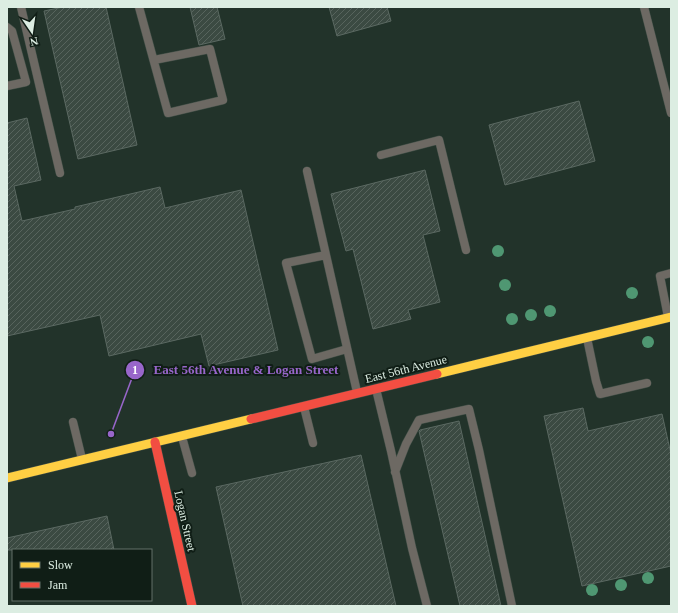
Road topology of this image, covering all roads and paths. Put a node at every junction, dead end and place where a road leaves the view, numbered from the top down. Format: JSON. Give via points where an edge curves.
{"nodes":[{"id":1,"x":21,"y":7,"type":"edge"},
{"id":2,"x":139,"y":7,"type":"edge"},
{"id":3,"x":644,"y":7,"type":"edge"},
{"id":4,"x":7,"y":27,"type":"edge"},
{"id":5,"x":154,"y":60,"type":"junction"},
{"id":6,"x":7,"y":86,"type":"edge"},
{"id":7,"x":671,"y":113,"type":"edge"},
{"id":8,"x":381,"y":155,"type":"dead end"},
{"id":9,"x":307,"y":171,"type":"dead end"},
{"id":10,"x":60,"y":173,"type":"dead end"},
{"id":11,"x":466,"y":250,"type":"dead end"},
{"id":12,"x":326,"y":255,"type":"junction"},
{"id":13,"x":671,"y":274,"type":"edge"},
{"id":14,"x":670,"y":317,"type":"edge"},
{"id":15,"x":587,"y":337,"type":"junction"},
{"id":16,"x":347,"y":350,"type":"junction"},
{"id":17,"x":647,"y":383,"type":"dead end"},
{"id":18,"x":376,"y":388,"type":"junction"},
{"id":19,"x":357,"y":393,"type":"junction"},
{"id":20,"x":304,"y":406,"type":"junction"},
{"id":21,"x":73,"y":422,"type":"dead end"},
{"id":22,"x":181,"y":436,"type":"junction"},
{"id":23,"x":155,"y":442,"type":"junction"},
{"id":24,"x":313,"y":443,"type":"dead end"},
{"id":25,"x":82,"y":460,"type":"junction"},
{"id":26,"x":395,"y":472,"type":"junction"},
{"id":27,"x":192,"y":473,"type":"dead end"},
{"id":28,"x":7,"y":478,"type":"edge"},
{"id":29,"x":192,"y":606,"type":"edge"},
{"id":30,"x":427,"y":606,"type":"edge"},
{"id":31,"x":512,"y":606,"type":"edge"}],
"edges":[{"from":1,"to":10,"type":"lane"},
{"from":2,"to":5,"type":"lane"},
{"from":3,"to":7,"type":"lane"},
{"from":4,"to":6,"type":"lane","via":[[12,32],[26,82]]},
{"from":5,"to":5,"type":"lane","via":[[168,114],[223,100],[210,49]]},
{"from":8,"to":11,"type":"lane","via":[[439,140]]},
{"from":9,"to":12,"type":"lane"},
{"from":12,"to":16,"type":"lane"},
{"from":12,"to":16,"type":"lane","via":[[286,263],[312,359]]},
{"from":13,"to":14,"type":"lane","via":[[660,276]]},
{"from":14,"to":15,"type":"street","name":"East 56th Avenue"},
{"from":15,"to":17,"type":"lane","via":[[600,394]]},
{"from":15,"to":18,"type":"street","name":"East 56th Avenue"},
{"from":16,"to":19,"type":"lane"},
{"from":18,"to":19,"type":"street","name":"East 56th Avenue"},
{"from":18,"to":26,"type":"lane"},
{"from":19,"to":20,"type":"street","name":"East 56th Avenue"},
{"from":20,"to":22,"type":"street","name":"East 56th Avenue"},
{"from":20,"to":24,"type":"lane"},
{"from":21,"to":25,"type":"lane"},
{"from":22,"to":23,"type":"street","name":"East 56th Avenue"},
{"from":22,"to":27,"type":"lane"},
{"from":23,"to":25,"type":"street","name":"East 56th Avenue"},
{"from":23,"to":29,"type":"street","name":"Logan Street"},
{"from":25,"to":28,"type":"street","name":"East 56th Avenue"},
{"from":26,"to":30,"type":"lane"},
{"from":26,"to":31,"type":"lane","via":[[419,420],[469,409]]}]}
